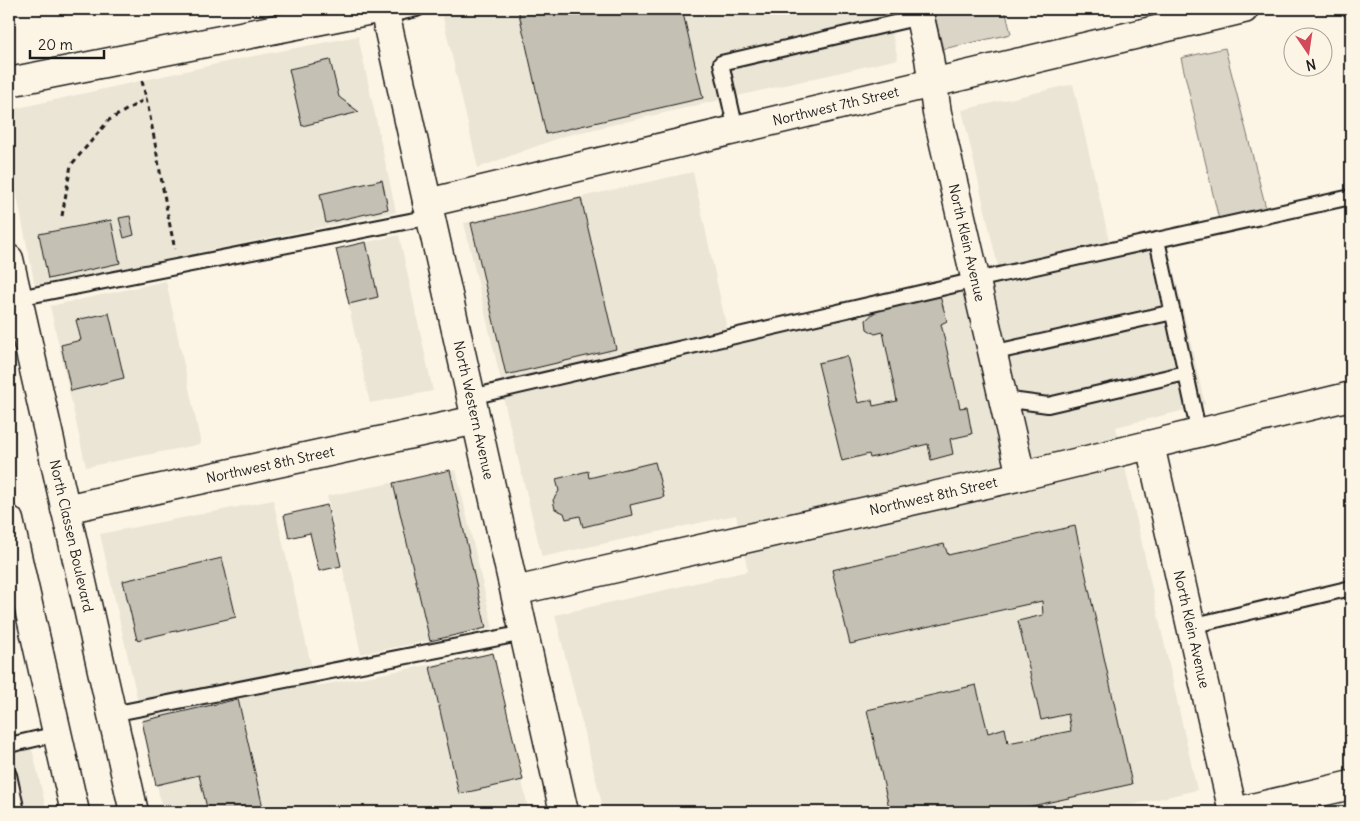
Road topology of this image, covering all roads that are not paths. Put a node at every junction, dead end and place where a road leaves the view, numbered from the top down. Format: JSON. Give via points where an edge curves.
{"nodes":[{"id":1,"x":417,"y":9,"type":"edge"},
{"id":2,"x":1244,"y":9,"type":"edge"},
{"id":3,"x":382,"y":11,"type":"edge"},
{"id":4,"x":919,"y":13,"type":"edge"},
{"id":5,"x":9,"y":82,"type":"edge"},
{"id":6,"x":933,"y":83,"type":"junction"},
{"id":7,"x":736,"y":130,"type":"junction"},
{"id":8,"x":1351,"y":197,"type":"edge"},
{"id":9,"x":428,"y":210,"type":"junction"},
{"id":10,"x":1157,"y":240,"type":"junction"},
{"id":11,"x":9,"y":259,"type":"edge"},
{"id":12,"x":976,"y":280,"type":"junction"},
{"id":13,"x":18,"y":298,"type":"junction"},
{"id":14,"x":1173,"y":312,"type":"junction"},
{"id":15,"x":992,"y":352,"type":"junction"},
{"id":16,"x":1186,"y":373,"type":"junction"},
{"id":17,"x":1351,"y":396,"type":"edge"},
{"id":18,"x":1003,"y":399,"type":"junction"},
{"id":19,"x":473,"y":409,"type":"junction"},
{"id":20,"x":1199,"y":434,"type":"junction"},
{"id":21,"x":1150,"y":445,"type":"junction"},
{"id":22,"x":1021,"y":476,"type":"junction"},
{"id":23,"x":65,"y":509,"type":"junction"},
{"id":24,"x":9,"y":520,"type":"edge"},
{"id":25,"x":15,"y":563,"type":"edge"},
{"id":26,"x":1351,"y":588,"type":"edge"},
{"id":27,"x":515,"y":592,"type":"junction"},
{"id":28,"x":1191,"y":626,"type":"junction"},
{"id":29,"x":524,"y":633,"type":"junction"},
{"id":30,"x":112,"y":714,"type":"junction"},
{"id":31,"x":57,"y":734,"type":"junction"},
{"id":32,"x":9,"y":745,"type":"edge"},
{"id":33,"x":9,"y":775,"type":"edge"},
{"id":34,"x":1351,"y":785,"type":"edge"},
{"id":35,"x":17,"y":812,"type":"edge"},
{"id":36,"x":75,"y":812,"type":"edge"},
{"id":37,"x":134,"y":812,"type":"edge"},
{"id":38,"x":564,"y":812,"type":"edge"},
{"id":39,"x":1234,"y":812,"type":"edge"}],
"edges":[{"from":1,"to":3,"type":"lane"},
{"from":2,"to":6,"type":"street","name":"Northwest 7th Street"},
{"from":3,"to":5,"type":"street"},
{"from":3,"to":9,"type":"street","name":"North Western Avenue"},
{"from":4,"to":6,"type":"street","name":"North Klein Avenue"},
{"from":4,"to":7,"type":"lane","via":[[721,63]]},
{"from":6,"to":7,"type":"street","name":"Northwest 7th Street"},
{"from":6,"to":12,"type":"street","name":"North Klein Avenue"},
{"from":7,"to":9,"type":"street","name":"Northwest 7th Street"},
{"from":8,"to":10,"type":"lane"},
{"from":9,"to":13,"type":"lane","via":[[178,267]]},
{"from":9,"to":19,"type":"street","name":"North Western Avenue"},
{"from":10,"to":12,"type":"lane"},
{"from":10,"to":14,"type":"lane"},
{"from":11,"to":13,"type":"street","name":"North Classen Boulevard"},
{"from":12,"to":15,"type":"street","name":"North Klein Avenue"},
{"from":12,"to":19,"type":"lane"},
{"from":13,"to":23,"type":"street","name":"North Classen Boulevard"},
{"from":14,"to":15,"type":"lane"},
{"from":14,"to":16,"type":"lane"},
{"from":15,"to":18,"type":"street","name":"North Klein Avenue"},
{"from":16,"to":18,"type":"lane","via":[[1048,405]]},
{"from":16,"to":20,"type":"lane"},
{"from":17,"to":20,"type":"street","name":"Northwest 8th Street"},
{"from":18,"to":22,"type":"street","name":"North Klein Avenue"},
{"from":19,"to":23,"type":"street","name":"Northwest 8th Street"},
{"from":19,"to":27,"type":"street","name":"North Western Avenue"},
{"from":20,"to":21,"type":"street","name":"Northwest 8th Street"},
{"from":21,"to":22,"type":"street","name":"Northwest 8th Street"},
{"from":21,"to":28,"type":"street","name":"North Klein Avenue"},
{"from":22,"to":27,"type":"street","name":"Northwest 8th Street"},
{"from":23,"to":30,"type":"street","name":"North Classen Boulevard"},
{"from":24,"to":25,"type":"street"},
{"from":25,"to":31,"type":"street"},
{"from":26,"to":28,"type":"lane"},
{"from":27,"to":29,"type":"street","name":"North Western Avenue"},
{"from":28,"to":39,"type":"street","name":"North Klein Avenue"},
{"from":29,"to":30,"type":"lane"},
{"from":29,"to":38,"type":"street","name":"North Western Avenue"},
{"from":30,"to":37,"type":"street","name":"North Classen Boulevard"},
{"from":31,"to":32,"type":"lane"},
{"from":31,"to":36,"type":"street"},
{"from":33,"to":35,"type":"lane"},
{"from":34,"to":39,"type":"street"}]}
